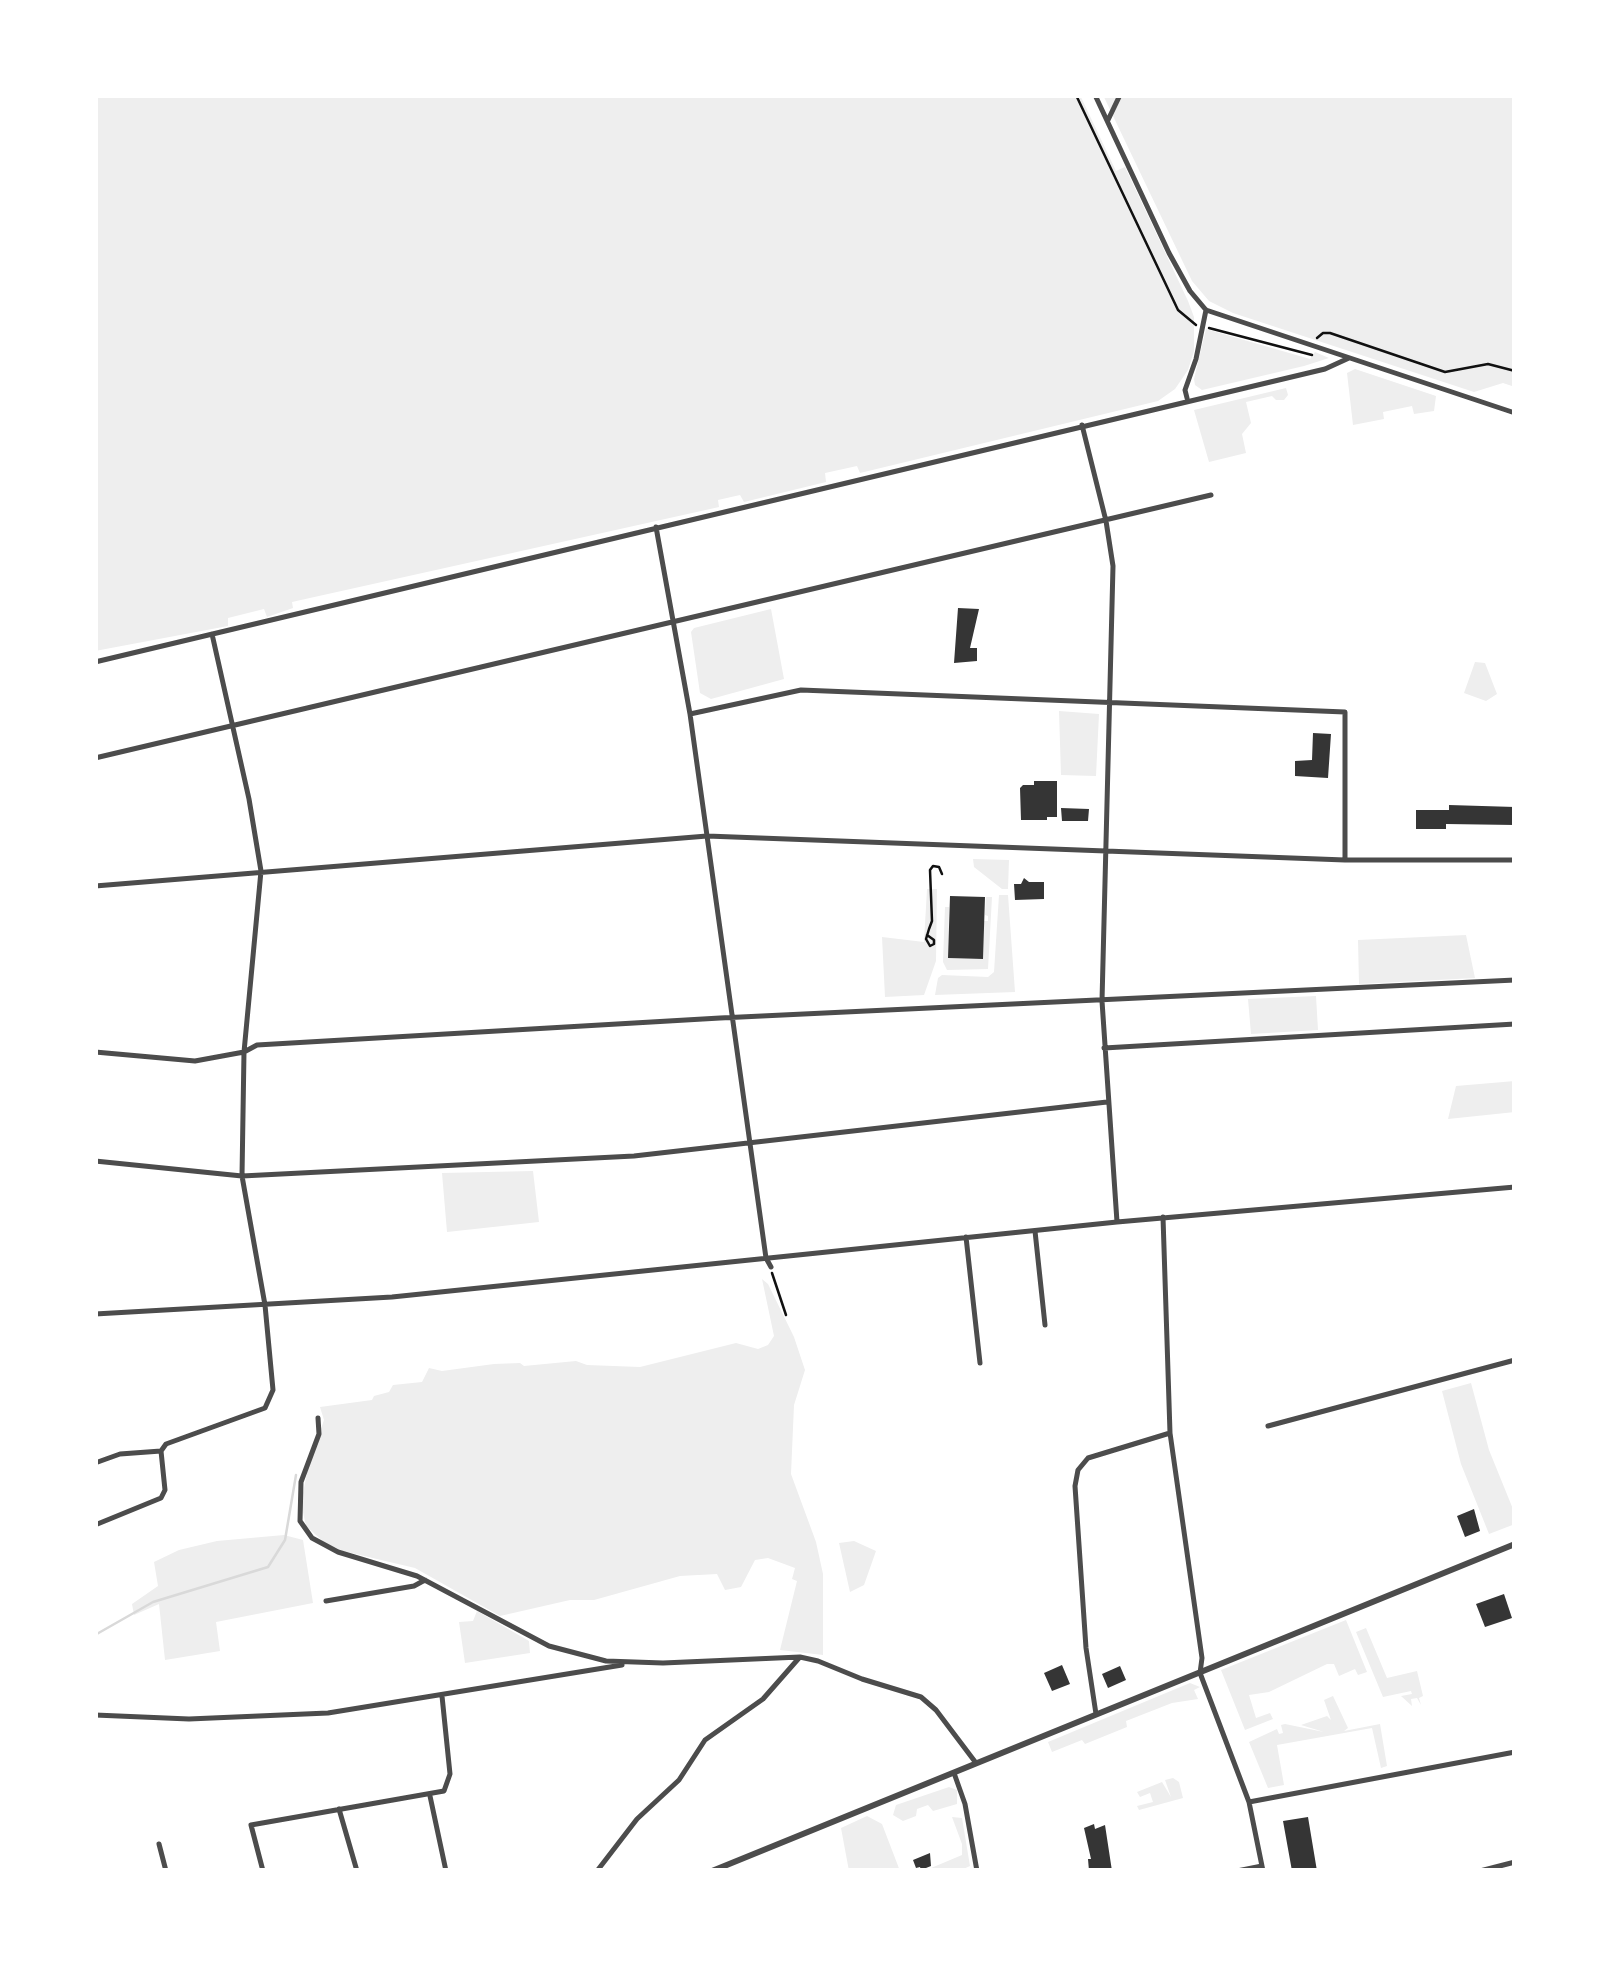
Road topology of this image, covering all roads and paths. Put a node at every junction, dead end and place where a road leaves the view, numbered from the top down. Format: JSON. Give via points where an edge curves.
{"nodes":[{"id":1,"x":1076,"y":95,"type":"edge"},
{"id":2,"x":1096,"y":95,"type":"edge"},
{"id":3,"x":1120,"y":95,"type":"edge"},
{"id":4,"x":1108,"y":120,"type":"junction"},
{"id":5,"x":1206,"y":310,"type":"junction"},
{"id":6,"x":1194,"y":324,"type":"dead end"},
{"id":7,"x":1206,"y":328,"type":"dead end"},
{"id":8,"x":1316,"y":341,"type":"dead end"},
{"id":9,"x":1313,"y":352,"type":"dead end"},
{"id":10,"x":1350,"y":358,"type":"junction"},
{"id":11,"x":1515,"y":371,"type":"edge"},
{"id":12,"x":1187,"y":400,"type":"junction"},
{"id":13,"x":1515,"y":413,"type":"edge"},
{"id":14,"x":1082,"y":425,"type":"junction"},
{"id":15,"x":1211,"y":495,"type":"dead end"},
{"id":16,"x":1106,"y":521,"type":"junction"},
{"id":17,"x":656,"y":527,"type":"junction"},
{"id":18,"x":676,"y":623,"type":"junction"},
{"id":19,"x":212,"y":634,"type":"junction"},
{"id":20,"x":95,"y":662,"type":"edge"},
{"id":21,"x":1109,"y":703,"type":"junction"},
{"id":22,"x":690,"y":714,"type":"junction"},
{"id":23,"x":232,"y":726,"type":"junction"},
{"id":24,"x":95,"y":758,"type":"edge"},
{"id":25,"x":708,"y":836,"type":"junction"},
{"id":26,"x":1106,"y":851,"type":"junction"},
{"id":27,"x":1345,"y":860,"type":"junction"},
{"id":28,"x":1515,"y":860,"type":"edge"},
{"id":29,"x":261,"y":872,"type":"junction"},
{"id":30,"x":942,"y":874,"type":"dead end"},
{"id":31,"x":95,"y":886,"type":"edge"},
{"id":32,"x":927,"y":935,"type":"dead end"},
{"id":33,"x":1515,"y":980,"type":"edge"},
{"id":34,"x":1102,"y":1001,"type":"junction"},
{"id":35,"x":733,"y":1018,"type":"junction"},
{"id":36,"x":1515,"y":1024,"type":"edge"},
{"id":37,"x":1104,"y":1048,"type":"junction"},
{"id":38,"x":95,"y":1052,"type":"edge"},
{"id":39,"x":244,"y":1052,"type":"junction"},
{"id":40,"x":1107,"y":1102,"type":"junction"},
{"id":41,"x":751,"y":1142,"type":"junction"},
{"id":42,"x":95,"y":1162,"type":"edge"},
{"id":43,"x":242,"y":1176,"type":"junction"},
{"id":44,"x":1515,"y":1187,"type":"edge"},
{"id":45,"x":1163,"y":1217,"type":"junction"},
{"id":46,"x":1117,"y":1222,"type":"junction"},
{"id":47,"x":1035,"y":1231,"type":"junction"},
{"id":48,"x":966,"y":1238,"type":"junction"},
{"id":49,"x":766,"y":1258,"type":"junction"},
{"id":50,"x":771,"y":1267,"type":"joint"},
{"id":51,"x":265,"y":1305,"type":"junction"},
{"id":52,"x":95,"y":1314,"type":"edge"},
{"id":53,"x":786,"y":1315,"type":"dead end"},
{"id":54,"x":1045,"y":1325,"type":"dead end"},
{"id":55,"x":1515,"y":1360,"type":"edge"},
{"id":56,"x":980,"y":1363,"type":"dead end"},
{"id":57,"x":318,"y":1418,"type":"dead end"},
{"id":58,"x":1268,"y":1426,"type":"dead end"},
{"id":59,"x":1170,"y":1432,"type":"junction"},
{"id":60,"x":161,"y":1451,"type":"junction"},
{"id":61,"x":95,"y":1463,"type":"edge"},
{"id":62,"x":95,"y":1524,"type":"edge"},
{"id":63,"x":1515,"y":1544,"type":"edge"},
{"id":64,"x":425,"y":1580,"type":"junction"},
{"id":65,"x":326,"y":1601,"type":"dead end"},
{"id":66,"x":800,"y":1657,"type":"junction"},
{"id":67,"x":629,"y":1664,"type":"junction"},
{"id":68,"x":1200,"y":1672,"type":"junction"},
{"id":69,"x":442,"y":1696,"type":"junction"},
{"id":70,"x":95,"y":1715,"type":"edge"},
{"id":71,"x":1097,"y":1715,"type":"junction"},
{"id":72,"x":1515,"y":1752,"type":"edge"},
{"id":73,"x":976,"y":1763,"type":"junction"},
{"id":74,"x":954,"y":1773,"type":"junction"},
{"id":75,"x":430,"y":1796,"type":"junction"},
{"id":76,"x":1249,"y":1802,"type":"junction"},
{"id":77,"x":339,"y":1808,"type":"junction"},
{"id":78,"x":159,"y":1844,"type":"dead end"},
{"id":79,"x":1515,"y":1862,"type":"edge"},
{"id":80,"x":1262,"y":1869,"type":"edge"},
{"id":81,"x":166,"y":1871,"type":"edge"},
{"id":82,"x":263,"y":1871,"type":"edge"},
{"id":83,"x":357,"y":1871,"type":"edge"},
{"id":84,"x":446,"y":1871,"type":"edge"},
{"id":85,"x":597,"y":1871,"type":"edge"},
{"id":86,"x":712,"y":1871,"type":"edge"},
{"id":87,"x":978,"y":1871,"type":"edge"},
{"id":88,"x":1237,"y":1871,"type":"edge"},
{"id":89,"x":1480,"y":1871,"type":"edge"}],
"edges":[{"from":1,"to":6,"type":"path","via":[[1178,310]]},
{"from":2,"to":4,"type":"street"},
{"from":3,"to":4,"type":"street"},
{"from":4,"to":5,"type":"street","via":[[1183,280]]},
{"from":5,"to":10,"type":"street"},
{"from":5,"to":12,"type":"street"},
{"from":7,"to":9,"type":"path","via":[[1306,356]]},
{"from":8,"to":11,"type":"path","via":[[1330,333],[1444,372],[1488,364]]},
{"from":10,"to":12,"type":"street"},
{"from":10,"to":13,"type":"street"},
{"from":12,"to":14,"type":"street"},
{"from":14,"to":16,"type":"street"},
{"from":14,"to":17,"type":"street"},
{"from":15,"to":16,"type":"street"},
{"from":16,"to":18,"type":"street"},
{"from":16,"to":21,"type":"street","via":[[1112,566]]},
{"from":17,"to":18,"type":"street"},
{"from":17,"to":19,"type":"street"},
{"from":18,"to":22,"type":"street"},
{"from":18,"to":23,"type":"street"},
{"from":19,"to":20,"type":"street"},
{"from":19,"to":23,"type":"street"},
{"from":21,"to":22,"type":"street","via":[[802,690]]},
{"from":21,"to":26,"type":"street"},
{"from":21,"to":27,"type":"street","via":[[1345,712]]},
{"from":22,"to":25,"type":"street"},
{"from":23,"to":24,"type":"street"},
{"from":23,"to":29,"type":"street"},
{"from":25,"to":26,"type":"street"},
{"from":25,"to":29,"type":"street"},
{"from":25,"to":35,"type":"street"},
{"from":26,"to":27,"type":"street"},
{"from":26,"to":34,"type":"street"},
{"from":27,"to":28,"type":"street"},
{"from":29,"to":31,"type":"street"},
{"from":29,"to":39,"type":"street"},
{"from":30,"to":32,"type":"path","via":[[939,867],[930,870]]},
{"from":33,"to":34,"type":"street"},
{"from":34,"to":35,"type":"street"},
{"from":34,"to":37,"type":"street"},
{"from":35,"to":39,"type":"street","via":[[257,1045]]},
{"from":35,"to":41,"type":"street"},
{"from":36,"to":37,"type":"street"},
{"from":37,"to":40,"type":"street"},
{"from":38,"to":39,"type":"street","via":[[178,1061]]},
{"from":39,"to":43,"type":"street"},
{"from":40,"to":41,"type":"street"},
{"from":40,"to":46,"type":"street"},
{"from":41,"to":43,"type":"street","via":[[634,1156]]},
{"from":41,"to":49,"type":"street"},
{"from":42,"to":43,"type":"street"},
{"from":43,"to":51,"type":"street"},
{"from":44,"to":45,"type":"street"},
{"from":45,"to":46,"type":"street"},
{"from":45,"to":59,"type":"street"},
{"from":46,"to":47,"type":"street"},
{"from":47,"to":48,"type":"street"},
{"from":47,"to":54,"type":"street"},
{"from":48,"to":49,"type":"street"},
{"from":48,"to":56,"type":"street"},
{"from":49,"to":50,"type":"street"},
{"from":49,"to":51,"type":"street"},
{"from":50,"to":53,"type":"path"},
{"from":51,"to":52,"type":"street"},
{"from":51,"to":60,"type":"street","via":[[273,1390],[265,1408]]},
{"from":55,"to":58,"type":"street"},
{"from":57,"to":64,"type":"street","via":[[298,1504],[304,1530],[338,1552]]},
{"from":59,"to":68,"type":"street"},
{"from":59,"to":71,"type":"street","via":[[1088,1458],[1078,1470],[1086,1648]]},
{"from":60,"to":61,"type":"street"},
{"from":60,"to":62,"type":"street","via":[[161,1498]]},
{"from":63,"to":68,"type":"street"},
{"from":64,"to":65,"type":"street"},
{"from":64,"to":67,"type":"street","via":[[550,1646]]},
{"from":66,"to":67,"type":"street"},
{"from":66,"to":73,"type":"street","via":[[920,1697]]},
{"from":66,"to":85,"type":"street","via":[[763,1698],[705,1740],[679,1780],[636,1818]]},
{"from":67,"to":69,"type":"street"},
{"from":68,"to":71,"type":"street"},
{"from":68,"to":76,"type":"street"},
{"from":69,"to":70,"type":"street","via":[[328,1714]]},
{"from":69,"to":75,"type":"street","via":[[450,1780]]},
{"from":71,"to":73,"type":"street"},
{"from":72,"to":76,"type":"street"},
{"from":73,"to":74,"type":"street"},
{"from":74,"to":86,"type":"street"},
{"from":74,"to":87,"type":"street"},
{"from":75,"to":77,"type":"street"},
{"from":75,"to":84,"type":"street"},
{"from":76,"to":80,"type":"street"},
{"from":77,"to":82,"type":"street","via":[[251,1825]]},
{"from":77,"to":83,"type":"street"},
{"from":78,"to":81,"type":"street"},
{"from":79,"to":89,"type":"street"},
{"from":80,"to":88,"type":"street"}]}
